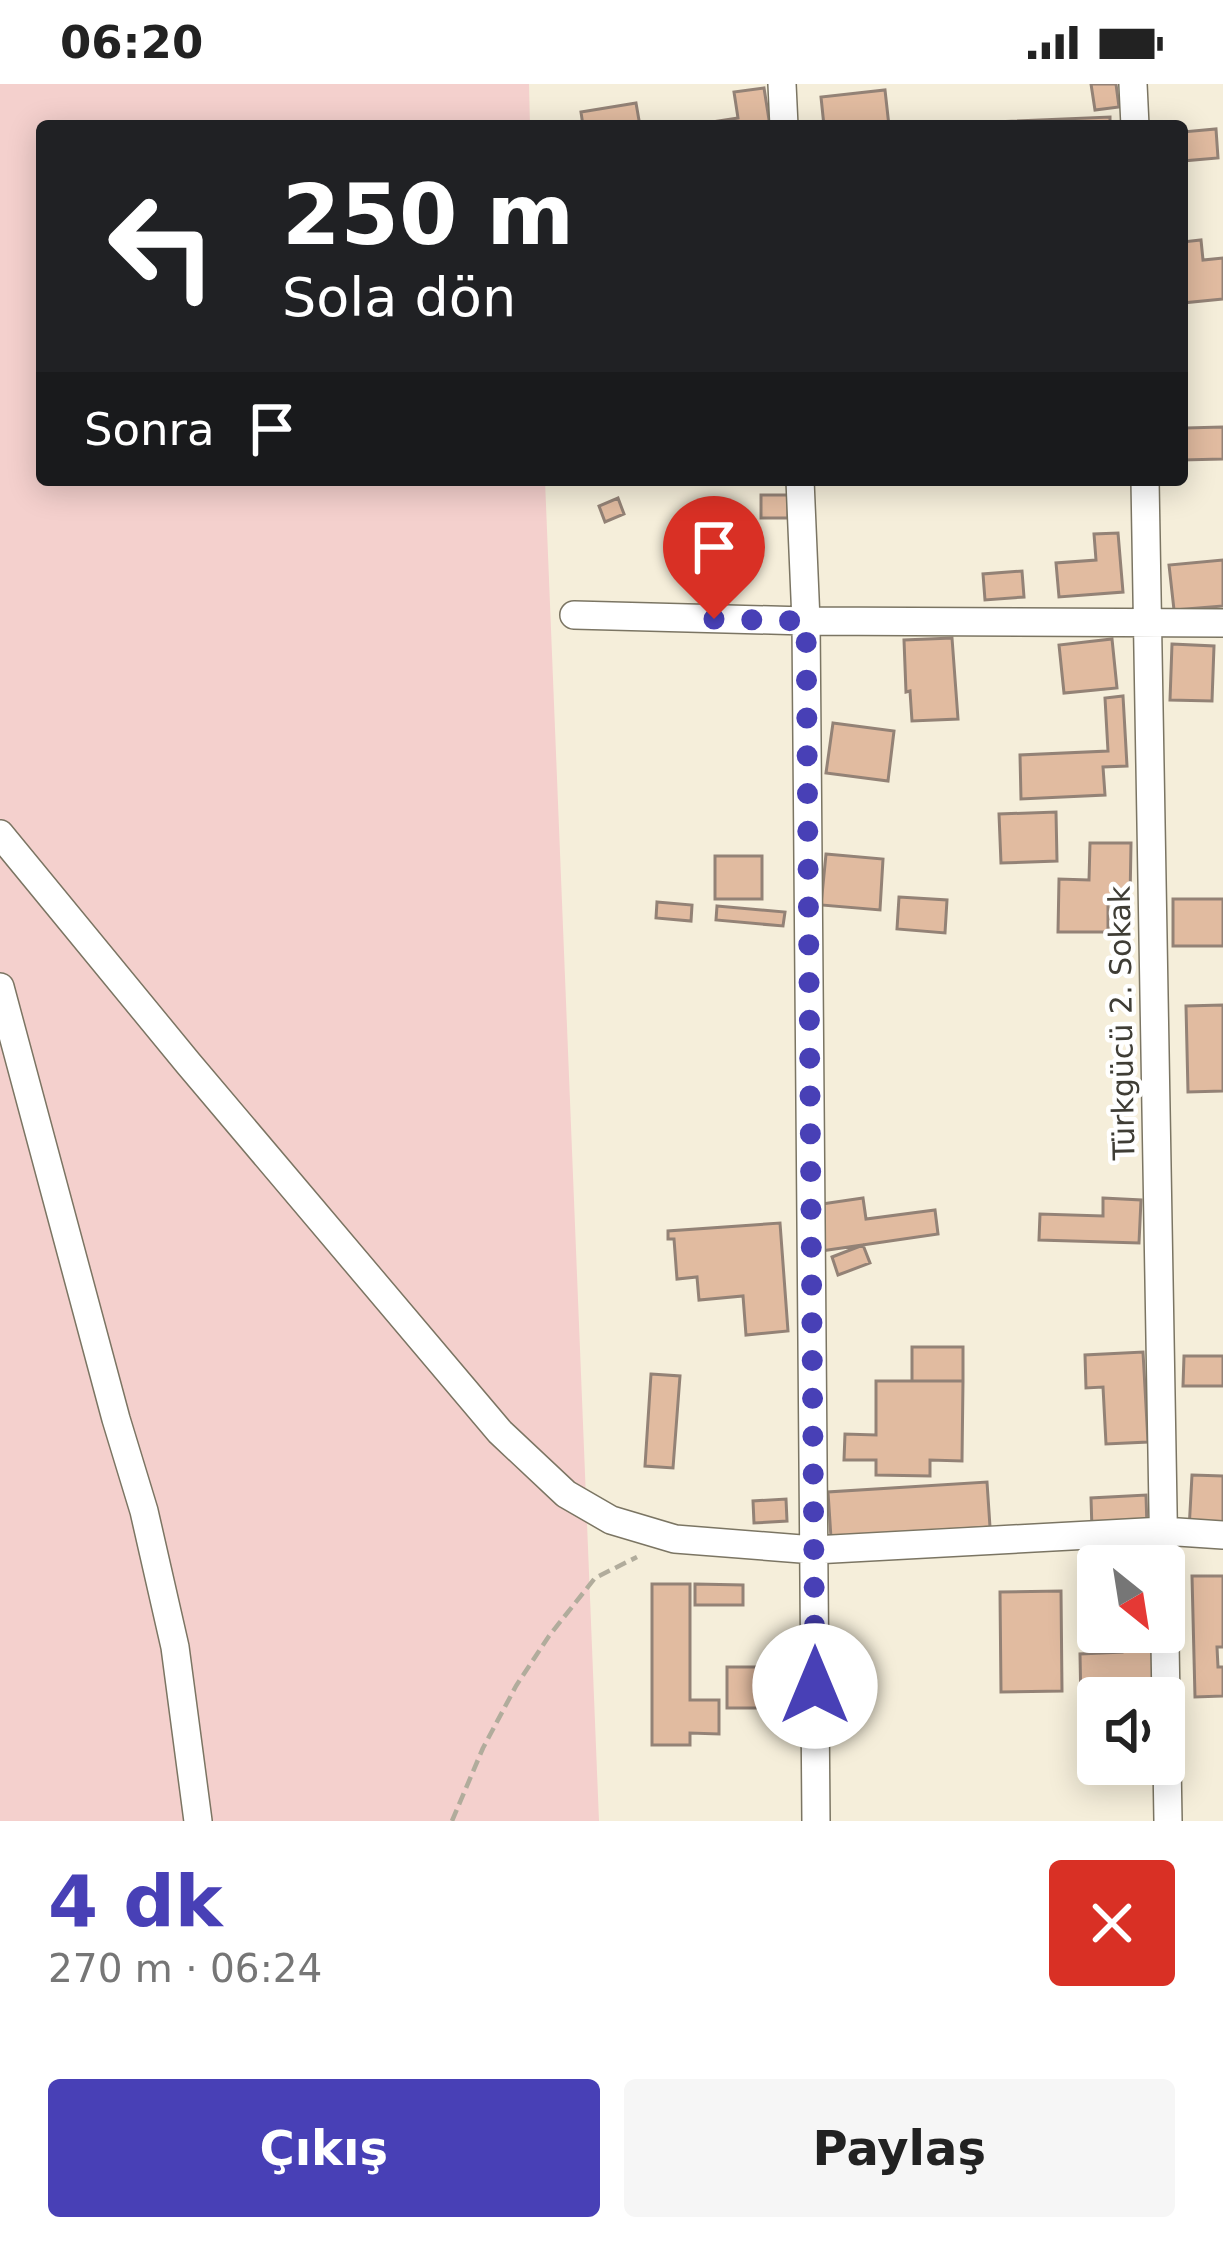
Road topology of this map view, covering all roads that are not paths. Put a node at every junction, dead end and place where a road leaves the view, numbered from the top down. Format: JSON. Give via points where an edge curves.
{"nodes":[{"id":1,"x":782,"y":84,"type":"edge"},
{"id":2,"x":1133,"y":84,"type":"edge"},
{"id":3,"x":784,"y":120,"type":"edge"},
{"id":4,"x":1135,"y":120,"type":"edge"},
{"id":5,"x":800,"y":486,"type":"edge"},
{"id":6,"x":1145,"y":486,"type":"edge"},
{"id":7,"x":574,"y":615,"type":"dead end"},
{"id":8,"x":806,"y":621,"type":"junction"},
{"id":9,"x":1223,"y":623,"type":"edge"},
{"id":10,"x":1150,"y":624,"type":"junction"},
{"id":11,"x":0,"y":834,"type":"edge"},
{"id":12,"x":0,"y":987,"type":"edge"},
{"id":13,"x":1163,"y":1532,"type":"junction"},
{"id":14,"x":1223,"y":1535,"type":"edge"},
{"id":15,"x":1163,"y":1545,"type":"edge"},
{"id":16,"x":814,"y":1550,"type":"junction"},
{"id":17,"x":1165,"y":1653,"type":"edge"},
{"id":18,"x":199,"y":1821,"type":"edge"},
{"id":19,"x":816,"y":1821,"type":"edge"},
{"id":20,"x":1168,"y":1821,"type":"edge"}],
"edges":[{"from":1,"to":3,"type":"street"},
{"from":2,"to":4,"type":"street"},
{"from":5,"to":8,"type":"street"},
{"from":6,"to":10,"type":"street","name":"Türkgücü 2. Sokak"},
{"from":7,"to":8,"type":"street"},
{"from":8,"to":10,"type":"street"},
{"from":8,"to":16,"type":"street"},
{"from":9,"to":10,"type":"street"},
{"from":10,"to":13,"type":"street","name":"Türkgücü 2. Sokak"},
{"from":11,"to":16,"type":"street","via":[[500,1432],[566,1494],[611,1520],[675,1539]]},
{"from":12,"to":18,"type":"street","via":[[144,1511],[175,1647]]},
{"from":13,"to":14,"type":"street"},
{"from":13,"to":15,"type":"street","name":"Türkgücü 2. Sokak"},
{"from":13,"to":16,"type":"street"},
{"from":16,"to":19,"type":"street"},
{"from":17,"to":20,"type":"street"}]}
